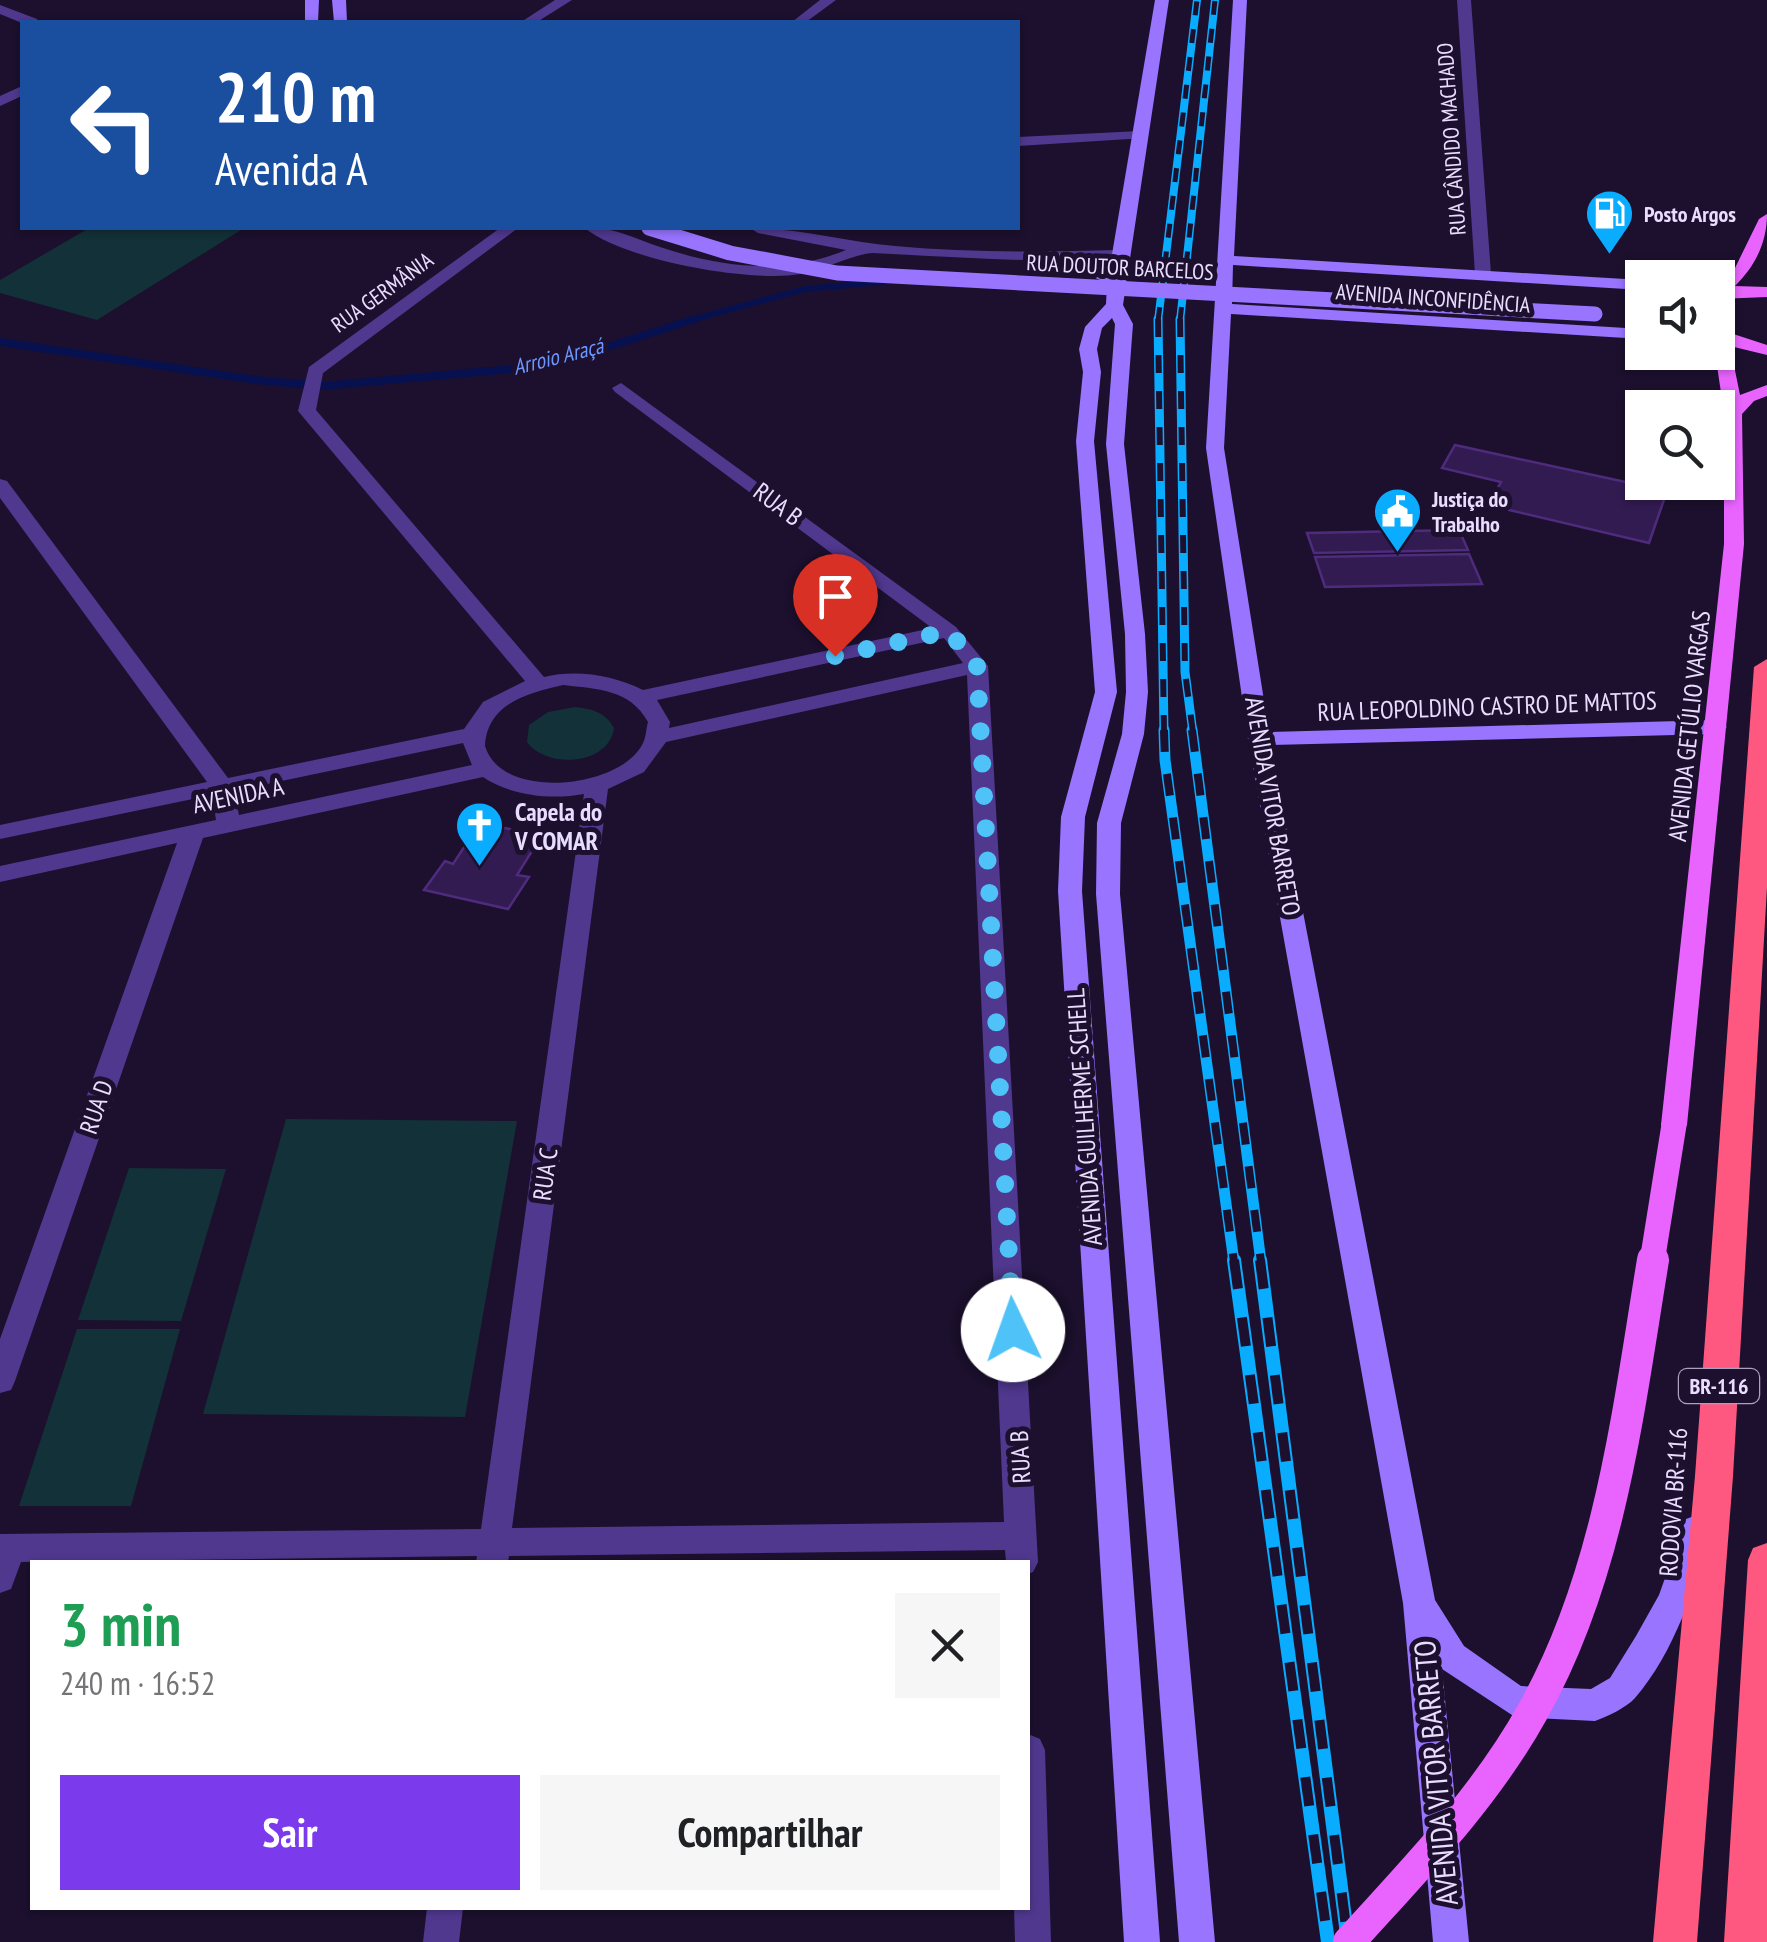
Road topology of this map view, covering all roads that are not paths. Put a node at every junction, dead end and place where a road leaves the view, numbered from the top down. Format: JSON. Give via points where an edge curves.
{"nodes":[{"id":1,"x":565,"y":0,"type":"edge"},
{"id":2,"x":829,"y":0,"type":"edge"},
{"id":3,"x":1162,"y":0,"type":"edge"},
{"id":4,"x":1240,"y":0,"type":"edge"},
{"id":5,"x":1464,"y":0,"type":"edge"},
{"id":6,"x":0,"y":8,"type":"edge"},
{"id":7,"x":27,"y":20,"type":"edge"},
{"id":8,"x":531,"y":20,"type":"edge"},
{"id":9,"x":801,"y":20,"type":"edge"},
{"id":10,"x":1140,"y":135,"type":"junction"},
{"id":11,"x":1020,"y":142,"type":"edge"},
{"id":12,"x":503,"y":230,"type":"edge"},
{"id":13,"x":599,"y":230,"type":"edge"},
{"id":14,"x":655,"y":230,"type":"edge"},
{"id":15,"x":699,"y":230,"type":"edge"},
{"id":16,"x":767,"y":230,"type":"edge"},
{"id":17,"x":1765,"y":234,"type":"edge"},
{"id":18,"x":860,"y":250,"type":"junction"},
{"id":19,"x":1118,"y":255,"type":"junction"},
{"id":20,"x":1055,"y":258,"type":"junction"},
{"id":21,"x":1224,"y":260,"type":"junction"},
{"id":22,"x":1483,"y":274,"type":"junction"},
{"id":23,"x":1735,"y":279,"type":"edge"},
{"id":24,"x":1116,"y":280,"type":"junction"},
{"id":25,"x":1625,"y":284,"type":"edge"},
{"id":26,"x":1735,"y":292,"type":"edge"},
{"id":27,"x":1767,"y":292,"type":"edge"},
{"id":28,"x":1625,"y":301,"type":"edge"},
{"id":29,"x":1114,"y":305,"type":"junction"},
{"id":30,"x":1594,"y":306,"type":"junction"},
{"id":31,"x":1222,"y":308,"type":"junction"},
{"id":32,"x":1625,"y":315,"type":"edge"},
{"id":33,"x":1625,"y":333,"type":"edge"},
{"id":34,"x":1735,"y":342,"type":"edge"},
{"id":35,"x":1767,"y":350,"type":"edge"},
{"id":36,"x":621,"y":388,"type":"dead end"},
{"id":37,"x":1767,"y":390,"type":"edge"},
{"id":38,"x":1735,"y":411,"type":"edge"},
{"id":39,"x":0,"y":484,"type":"edge"},
{"id":40,"x":1734,"y":500,"type":"edge"},
{"id":41,"x":949,"y":631,"type":"junction"},
{"id":42,"x":977,"y":666,"type":"junction"},
{"id":43,"x":1767,"y":667,"type":"edge"},
{"id":44,"x":538,"y":683,"type":"junction"},
{"id":45,"x":645,"y":696,"type":"junction"},
{"id":46,"x":1716,"y":727,"type":"junction"},
{"id":47,"x":473,"y":734,"type":"junction"},
{"id":48,"x":660,"y":736,"type":"junction"},
{"id":49,"x":1260,"y":740,"type":"junction"},
{"id":50,"x":488,"y":769,"type":"junction"},
{"id":51,"x":222,"y":786,"type":"junction"},
{"id":52,"x":597,"y":786,"type":"junction"},
{"id":53,"x":230,"y":825,"type":"junction"},
{"id":54,"x":0,"y":832,"type":"edge"},
{"id":55,"x":193,"y":832,"type":"junction"},
{"id":56,"x":0,"y":874,"type":"edge"},
{"id":57,"x":0,"y":1382,"type":"edge"},
{"id":58,"x":1714,"y":1476,"type":"junction"},
{"id":59,"x":5,"y":1548,"type":"edge"},
{"id":60,"x":1022,"y":1549,"type":"edge"},
{"id":61,"x":493,"y":1552,"type":"edge"},
{"id":62,"x":1767,"y":1560,"type":"edge"},
{"id":63,"x":0,"y":1579,"type":"edge"},
{"id":64,"x":1419,"y":1603,"type":"junction"},
{"id":65,"x":1030,"y":1827,"type":"edge"},
{"id":66,"x":446,"y":1910,"type":"edge"},
{"id":67,"x":441,"y":1942,"type":"edge"},
{"id":68,"x":1033,"y":1942,"type":"edge"},
{"id":69,"x":1142,"y":1942,"type":"edge"},
{"id":70,"x":1197,"y":1942,"type":"edge"},
{"id":71,"x":1349,"y":1942,"type":"edge"},
{"id":72,"x":1451,"y":1942,"type":"edge"},
{"id":73,"x":1675,"y":1942,"type":"edge"},
{"id":74,"x":1746,"y":1942,"type":"edge"}],
"edges":[{"from":1,"to":8,"type":"street"},
{"from":2,"to":9,"type":"street"},
{"from":3,"to":10,"type":"main road","name":"AVENIDA GUILHERME SCHELL"},
{"from":4,"to":21,"type":"main road","name":"AVENIDA VITOR BARRETO"},
{"from":5,"to":22,"type":"street","name":"RUA CÂNDIDO MACHADO"},
{"from":6,"to":7,"type":"street"},
{"from":10,"to":11,"type":"street"},
{"from":10,"to":19,"type":"main road","name":"AVENIDA GUILHERME SCHELL"},
{"from":12,"to":44,"type":"street","name":"RUA GERMÂNIA","via":[[315,371],[309,406]]},
{"from":13,"to":18,"type":"street","via":[[674,257],[759,272],[816,268]]},
{"from":14,"to":30,"type":"main road","name":"RUA DOUTOR BARCELOS","bridge":true,"via":[[730,253],[837,273]]},
{"from":15,"to":30,"type":"main road","name":"RUA DOUTOR BARCELOS","via":[[782,252],[877,264]]},
{"from":16,"to":18,"type":"street"},
{"from":17,"to":23,"type":"main road"},
{"from":18,"to":20,"type":"street"},
{"from":19,"to":20,"type":"street"},
{"from":19,"to":24,"type":"main road","name":"AVENIDA GUILHERME SCHELL"},
{"from":20,"to":24,"type":"main road"},
{"from":21,"to":22,"type":"main road","name":"AVENIDA INCONFIDÊNCIA"},
{"from":21,"to":31,"type":"main road","name":"AVENIDA VITOR BARRETO"},
{"from":22,"to":25,"type":"main road","name":"AVENIDA INCONFIDÊNCIA"},
{"from":24,"to":29,"type":"main road","name":"AVENIDA GUILHERME SCHELL"},
{"from":26,"to":27,"type":"main road"},
{"from":28,"to":30,"type":"main road"},
{"from":29,"to":69,"type":"main road","name":"AVENIDA GUILHERME SCHELL","via":[[1090,338],[1085,442],[1106,692],[1074,817],[1070,890]]},
{"from":29,"to":70,"type":"main road","name":"AVENIDA GUILHERME SCHELL","via":[[1124,318],[1115,444],[1137,692],[1109,822],[1108,894]]},
{"from":30,"to":32,"type":"main road"},
{"from":31,"to":33,"type":"main road","name":"AVENIDA INCONFIDÊNCIA"},
{"from":31,"to":49,"type":"main road","name":"AVENIDA VITOR BARRETO","via":[[1215,448]]},
{"from":34,"to":35,"type":"main road"},
{"from":36,"to":41,"type":"street","name":"RUA B"},
{"from":37,"to":38,"type":"main road"},
{"from":39,"to":51,"type":"street"},
{"from":40,"to":46,"type":"main road","name":"AVENIDA GETÚLIO VARGAS"},
{"from":41,"to":42,"type":"street","name":"RUA B"},
{"from":41,"to":45,"type":"street"},
{"from":42,"to":48,"type":"street"},
{"from":42,"to":60,"type":"street","name":"RUA B"},
{"from":43,"to":58,"type":"highway","name":"RODOVIA BR-116","number":"BR-116"},
{"from":44,"to":45,"type":"street","via":[[588,679]]},
{"from":44,"to":47,"type":"street","via":[[494,704]]},
{"from":45,"to":48,"type":"street"},
{"from":46,"to":49,"type":"main road","name":"RUA LEOPOLDINO CASTRO DE MATTOS"},
{"from":46,"to":71,"type":"main road","name":"AVENIDA GETÚLIO VARGAS","bridge":true,"via":[[1674,1125],[1615,1480],[1589,1582],[1533,1713],[1504,1757]]},
{"from":47,"to":50,"type":"street","via":[[475,752]]},
{"from":47,"to":51,"type":"street","name":"AVENIDA A"},
{"from":48,"to":52,"type":"street","via":[[640,766]]},
{"from":49,"to":64,"type":"main road","name":"AVENIDA VITOR BARRETO"},
{"from":50,"to":52,"type":"street","via":[[536,789]]},
{"from":50,"to":53,"type":"street","name":"AVENIDA A"},
{"from":51,"to":53,"type":"street"},
{"from":51,"to":54,"type":"street","name":"AVENIDA A"},
{"from":52,"to":61,"type":"street","name":"RUA C"},
{"from":53,"to":55,"type":"street","name":"AVENIDA A"},
{"from":55,"to":56,"type":"street","name":"AVENIDA A"},
{"from":55,"to":57,"type":"street","name":"RUA D"},
{"from":58,"to":64,"type":"main road","name":"AVENIDA VITOR BARRETO","via":[[1674,1599],[1622,1689],[1595,1705],[1515,1701],[1452,1657]]},
{"from":58,"to":73,"type":"highway","name":"RODOVIA BR-116","number":"BR-116"},
{"from":59,"to":61,"type":"street"},
{"from":59,"to":63,"type":"street"},
{"from":60,"to":61,"type":"street"},
{"from":62,"to":74,"type":"highway"},
{"from":64,"to":72,"type":"main road","name":"AVENIDA VITOR BARRETO"},
{"from":65,"to":68,"type":"street"},
{"from":66,"to":67,"type":"street"}]}
